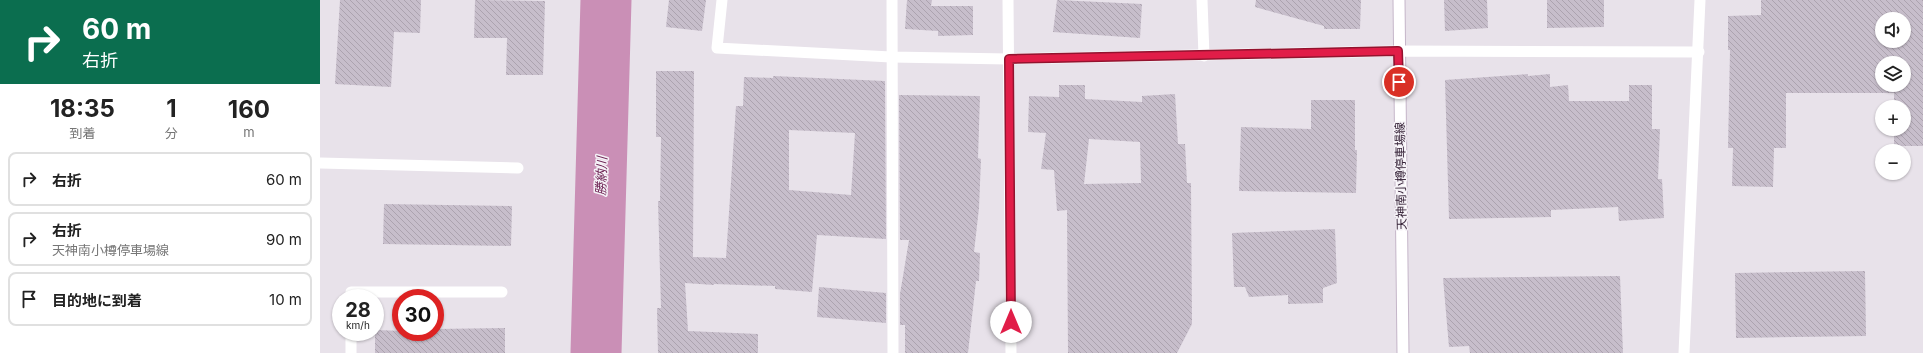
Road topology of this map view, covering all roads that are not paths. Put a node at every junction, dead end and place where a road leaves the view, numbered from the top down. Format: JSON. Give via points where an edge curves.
{"nodes":[{"id":1,"x":722,"y":0,"type":"edge"},
{"id":2,"x":892,"y":0,"type":"edge"},
{"id":3,"x":1008,"y":0,"type":"edge"},
{"id":4,"x":1202,"y":0,"type":"edge"},
{"id":5,"x":1399,"y":0,"type":"edge"},
{"id":6,"x":1700,"y":0,"type":"edge"},
{"id":7,"x":1398,"y":51,"type":"junction"},
{"id":8,"x":1699,"y":52,"type":"junction"},
{"id":9,"x":1204,"y":56,"type":"junction"},
{"id":10,"x":891,"y":57,"type":"junction"},
{"id":11,"x":1009,"y":59,"type":"junction"},
{"id":12,"x":320,"y":163,"type":"edge"},
{"id":13,"x":518,"y":168,"type":"dead end"},
{"id":14,"x":384,"y":292,"type":"edge"},
{"id":15,"x":502,"y":292,"type":"dead end"},
{"id":16,"x":351,"y":341,"type":"edge"},
{"id":17,"x":351,"y":353,"type":"edge"},
{"id":18,"x":893,"y":353,"type":"edge"},
{"id":19,"x":1011,"y":353,"type":"edge"},
{"id":20,"x":1403,"y":353,"type":"edge"},
{"id":21,"x":1684,"y":353,"type":"edge"}],
"edges":[{"from":1,"to":10,"type":"street","via":[[717,48]]},
{"from":2,"to":10,"type":"street"},
{"from":3,"to":11,"type":"street"},
{"from":4,"to":9,"type":"street"},
{"from":5,"to":7,"type":"street","name":"天神南小樽停車場線"},
{"from":6,"to":8,"type":"street"},
{"from":7,"to":8,"type":"street"},
{"from":7,"to":9,"type":"street"},
{"from":7,"to":20,"type":"street","name":"天神南小樽停車場線"},
{"from":8,"to":21,"type":"street"},
{"from":9,"to":11,"type":"street"},
{"from":10,"to":11,"type":"street"},
{"from":10,"to":18,"type":"street"},
{"from":11,"to":19,"type":"street"},
{"from":12,"to":13,"type":"street"},
{"from":14,"to":15,"type":"street"},
{"from":16,"to":17,"type":"street"}]}
